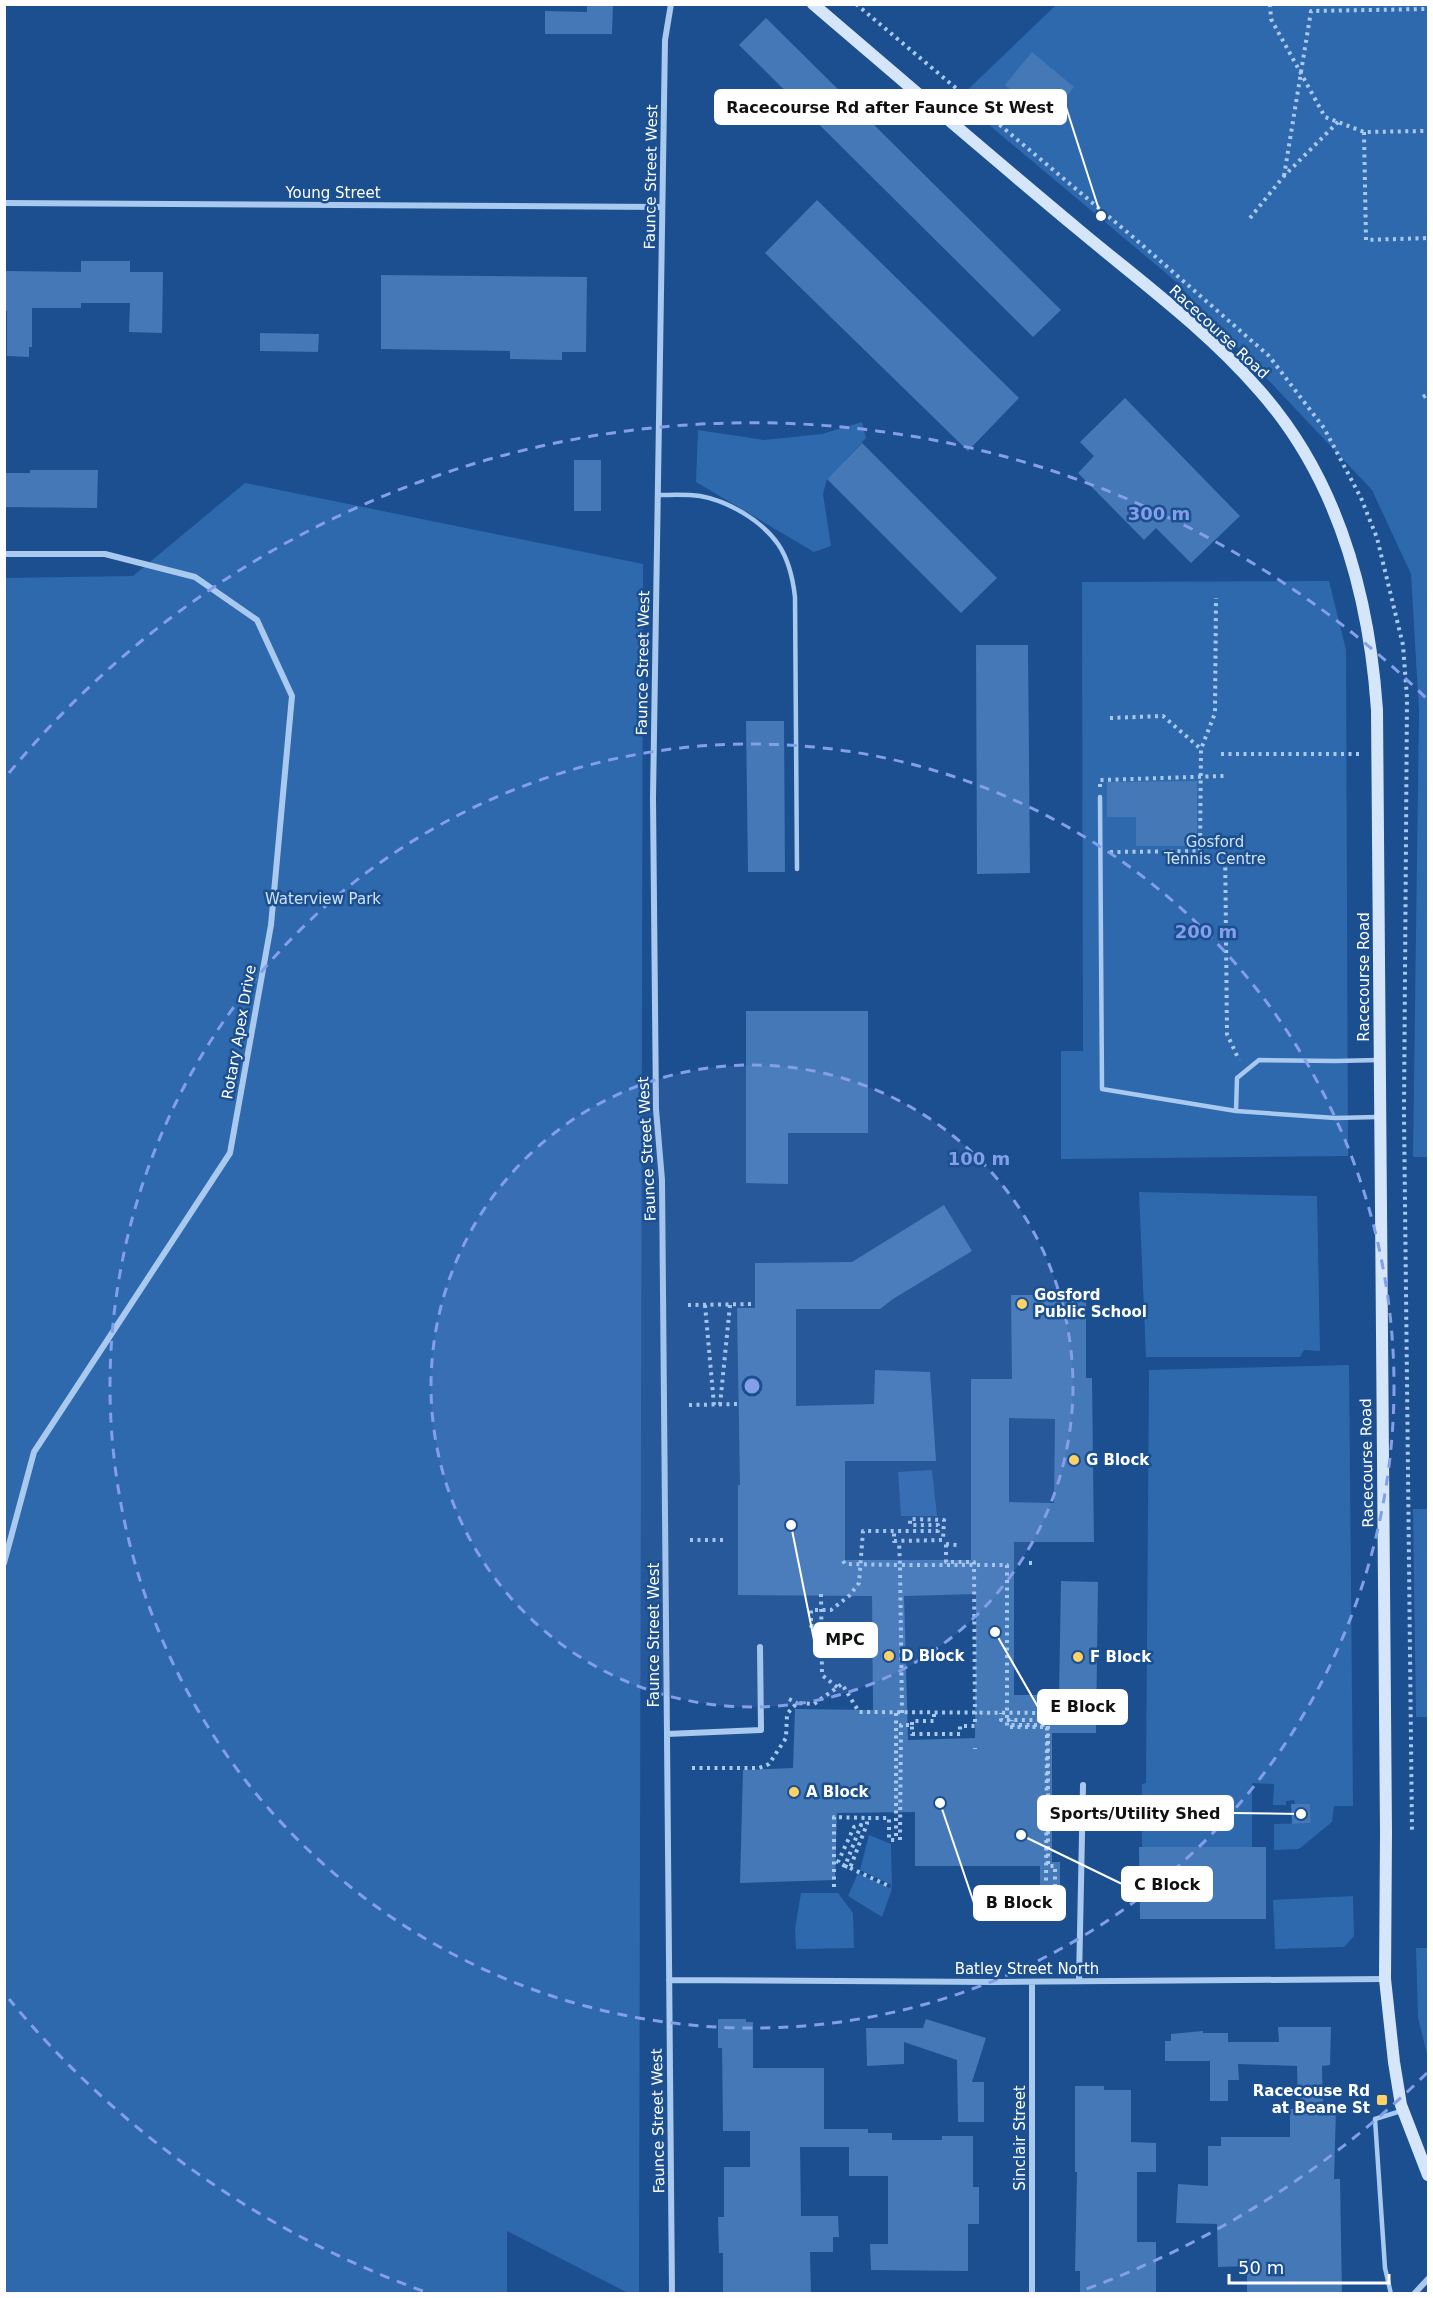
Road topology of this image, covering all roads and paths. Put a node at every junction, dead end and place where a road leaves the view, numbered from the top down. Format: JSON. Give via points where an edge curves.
{"nodes":[{"id":1,"x":671,"y":4,"type":"edge"},
{"id":2,"x":813,"y":4,"type":"edge"},
{"id":3,"x":856,"y":4,"type":"edge"},
{"id":4,"x":1270,"y":4,"type":"edge"},
{"id":5,"x":1428,"y":9,"type":"edge"},
{"id":6,"x":1301,"y":73,"type":"junction"},
{"id":7,"x":1338,"y":122,"type":"junction"},
{"id":8,"x":1428,"y":131,"type":"edge"},
{"id":9,"x":1364,"y":132,"type":"junction"},
{"id":10,"x":1284,"y":176,"type":"junction"},
{"id":11,"x":4,"y":203,"type":"edge"},
{"id":12,"x":662,"y":207,"type":"junction"},
{"id":13,"x":1250,"y":218,"type":"dead end"},
{"id":14,"x":1428,"y":238,"type":"edge"},
{"id":15,"x":1428,"y":394,"type":"edge"},
{"id":16,"x":1424,"y":397,"type":"dead end"},
{"id":17,"x":658,"y":495,"type":"junction"},
{"id":18,"x":4,"y":554,"type":"edge"},
{"id":19,"x":1216,"y":598,"type":"dead end"},
{"id":20,"x":1110,"y":718,"type":"dead end"},
{"id":21,"x":1201,"y":749,"type":"junction"},
{"id":22,"x":1221,"y":754,"type":"dead end"},
{"id":23,"x":1377,"y":755,"type":"junction"},
{"id":24,"x":1224,"y":776,"type":"dead end"},
{"id":25,"x":1201,"y":777,"type":"junction"},
{"id":26,"x":1100,"y":797,"type":"joint"},
{"id":27,"x":1200,"y":839,"type":"junction"},
{"id":28,"x":1101,"y":852,"type":"junction"},
{"id":29,"x":796,"y":869,"type":"dead end"},
{"id":30,"x":1379,"y":1060,"type":"junction"},
{"id":31,"x":1245,"y":1071,"type":"junction"},
{"id":32,"x":1236,"y":1111,"type":"junction"},
{"id":33,"x":1381,"y":1117,"type":"junction"},
{"id":34,"x":755,"y":1304,"type":"dead end"},
{"id":35,"x":688,"y":1305,"type":"dead end"},
{"id":36,"x":705,"y":1305,"type":"junction"},
{"id":37,"x":730,"y":1305,"type":"junction"},
{"id":38,"x":738,"y":1404,"type":"dead end"},
{"id":39,"x":689,"y":1405,"type":"dead end"},
{"id":40,"x":714,"y":1405,"type":"junction"},
{"id":41,"x":720,"y":1405,"type":"junction"},
{"id":42,"x":894,"y":1531,"type":"junction"},
{"id":43,"x":690,"y":1540,"type":"dead end"},
{"id":44,"x":724,"y":1540,"type":"dead end"},
{"id":45,"x":899,"y":1541,"type":"junction"},
{"id":46,"x":944,"y":1542,"type":"junction"},
{"id":47,"x":957,"y":1545,"type":"dead end"},
{"id":48,"x":4,"y":1563,"type":"edge"},
{"id":49,"x":844,"y":1564,"type":"dead end"},
{"id":50,"x":860,"y":1565,"type":"junction"},
{"id":51,"x":900,"y":1565,"type":"junction"},
{"id":52,"x":821,"y":1594,"type":"dead end"},
{"id":53,"x":821,"y":1610,"type":"junction"},
{"id":54,"x":821,"y":1626,"type":"junction"},
{"id":55,"x":760,"y":1647,"type":"dead end"},
{"id":56,"x":838,"y":1688,"type":"junction"},
{"id":57,"x":789,"y":1699,"type":"dead end"},
{"id":58,"x":797,"y":1703,"type":"junction"},
{"id":59,"x":896,"y":1713,"type":"junction"},
{"id":60,"x":902,"y":1713,"type":"junction"},
{"id":61,"x":934,"y":1713,"type":"junction"},
{"id":62,"x":975,"y":1713,"type":"junction"},
{"id":63,"x":1001,"y":1713,"type":"junction"},
{"id":64,"x":1012,"y":1720,"type":"junction"},
{"id":65,"x":912,"y":1725,"type":"junction"},
{"id":66,"x":667,"y":1734,"type":"junction"},
{"id":67,"x":692,"y":1768,"type":"dead end"},
{"id":68,"x":1083,"y":1785,"type":"dead end"},
{"id":69,"x":867,"y":1818,"type":"junction"},
{"id":70,"x":1412,"y":1833,"type":"dead end"},
{"id":71,"x":895,"y":1840,"type":"junction"},
{"id":72,"x":847,"y":1867,"type":"junction"},
{"id":73,"x":834,"y":1887,"type":"dead end"},
{"id":74,"x":891,"y":1887,"type":"dead end"},
{"id":75,"x":1385,"y":1978,"type":"junction"},
{"id":76,"x":669,"y":1980,"type":"junction"},
{"id":77,"x":1079,"y":1981,"type":"junction"},
{"id":78,"x":1032,"y":1982,"type":"junction"},
{"id":79,"x":1404,"y":2111,"type":"junction"},
{"id":80,"x":1428,"y":2175,"type":"edge"},
{"id":81,"x":1428,"y":2279,"type":"edge"},
{"id":82,"x":672,"y":2294,"type":"edge"},
{"id":83,"x":1032,"y":2294,"type":"edge"},
{"id":84,"x":1391,"y":2294,"type":"edge"},
{"id":85,"x":1414,"y":2294,"type":"edge"}],
"edges":[{"from":1,"to":12,"type":"street","name":"Faunce Street West","via":[[665,40]]},
{"from":2,"to":23,"type":"main road","name":"Racecourse Road","via":[[1206,336],[1259,390],[1283,421],[1322,483],[1349,552],[1374,663]]},
{"from":3,"to":70,"type":"path","via":[[1269,356],[1324,428],[1377,538],[1402,645],[1407,698],[1404,1113]]},
{"from":4,"to":6,"type":"path","via":[[1271,19]]},
{"from":5,"to":6,"type":"path","via":[[1311,11]]},
{"from":6,"to":7,"type":"path","via":[[1325,117]]},
{"from":6,"to":10,"type":"path"},
{"from":7,"to":9,"type":"path"},
{"from":7,"to":10,"type":"path"},
{"from":8,"to":9,"type":"path"},
{"from":9,"to":14,"type":"path","via":[[1366,240]]},
{"from":10,"to":13,"type":"path"},
{"from":11,"to":12,"type":"street","name":"Young Street"},
{"from":12,"to":17,"type":"street","name":"Faunce Street West"},
{"from":15,"to":16,"type":"path"},
{"from":17,"to":29,"type":"lane","via":[[699,496],[736,510],[766,531],[788,563],[795,597]]},
{"from":17,"to":66,"type":"street","name":"Faunce Street West","via":[[653,798],[656,1109],[662,1180]]},
{"from":18,"to":48,"type":"street","name":"Rotary Apex Drive","via":[[105,554],[195,577],[257,620],[292,696],[271,925],[230,1153],[34,1452]]},
{"from":19,"to":21,"type":"path","via":[[1215,713]]},
{"from":20,"to":21,"type":"path","via":[[1163,716]]},
{"from":21,"to":25,"type":"path"},
{"from":22,"to":23,"type":"path"},
{"from":23,"to":30,"type":"main road","name":"Racecourse Road"},
{"from":24,"to":25,"type":"path"},
{"from":25,"to":26,"type":"path","via":[[1100,780]]},
{"from":25,"to":27,"type":"path"},
{"from":26,"to":28,"type":"lane"},
{"from":27,"to":28,"type":"path","via":[[1200,851]]},
{"from":27,"to":31,"type":"path","via":[[1225,840],[1227,1034]]},
{"from":28,"to":32,"type":"lane","via":[[1102,1089]]},
{"from":30,"to":31,"type":"lane","via":[[1259,1060]]},
{"from":30,"to":33,"type":"main road","name":"Racecourse Road"},
{"from":31,"to":32,"type":"lane","via":[[1237,1078]]},
{"from":32,"to":33,"type":"lane"},
{"from":33,"to":75,"type":"main road","name":"Racecourse Road"},
{"from":34,"to":37,"type":"path"},
{"from":35,"to":36,"type":"path"},
{"from":36,"to":37,"type":"path"},
{"from":36,"to":40,"type":"path"},
{"from":37,"to":41,"type":"path"},
{"from":38,"to":41,"type":"path"},
{"from":39,"to":40,"type":"path"},
{"from":40,"to":41,"type":"path"},
{"from":42,"to":45,"type":"path","via":[[894,1541]]},
{"from":42,"to":46,"type":"path","via":[[938,1531],[938,1526],[910,1525],[910,1519],[944,1520]]},
{"from":42,"to":50,"type":"path","via":[[862,1531]]},
{"from":43,"to":44,"type":"path"},
{"from":45,"to":46,"type":"path"},
{"from":45,"to":51,"type":"path"},
{"from":46,"to":47,"type":"path"},
{"from":46,"to":62,"type":"path","via":[[946,1562],[974,1562]]},
{"from":49,"to":50,"type":"path"},
{"from":50,"to":51,"type":"path"},
{"from":50,"to":53,"type":"path","via":[[859,1582],[850,1595],[831,1610]]},
{"from":51,"to":60,"type":"path"},
{"from":51,"to":64,"type":"path","via":[[1007,1565],[1007,1727],[1047,1727],[1046,1884],[1047,1889],[1055,1889],[1055,1866],[1047,1866],[1048,1725],[1011,1725]]},
{"from":52,"to":53,"type":"path"},
{"from":53,"to":54,"type":"path"},
{"from":53,"to":54,"type":"path","via":[[812,1610],[811,1617],[812,1626]]},
{"from":54,"to":56,"type":"path","via":[[822,1675]]},
{"from":55,"to":66,"type":"street","via":[[761,1730]]},
{"from":56,"to":58,"type":"path","via":[[814,1704]]},
{"from":56,"to":59,"type":"path","via":[[842,1684],[859,1713]]},
{"from":57,"to":58,"type":"path"},
{"from":58,"to":67,"type":"path","via":[[787,1714],[786,1738],[769,1764],[759,1768]]},
{"from":59,"to":60,"type":"path"},
{"from":59,"to":71,"type":"path"},
{"from":60,"to":61,"type":"path"},
{"from":61,"to":62,"type":"path"},
{"from":61,"to":65,"type":"path","via":[[934,1721],[912,1721]]},
{"from":62,"to":63,"type":"path"},
{"from":62,"to":65,"type":"path","via":[[975,1726],[960,1726],[960,1734],[912,1734]]},
{"from":63,"to":64,"type":"path","via":[[1001,1720]]},
{"from":63,"to":64,"type":"path","via":[[1054,1713],[1055,1720]]},
{"from":65,"to":71,"type":"path","via":[[901,1725],[900,1840]]},
{"from":66,"to":76,"type":"street","name":"Faunce Street West"},
{"from":68,"to":77,"type":"street"},
{"from":69,"to":71,"type":"path","via":[[889,1818],[889,1840]]},
{"from":69,"to":72,"type":"path"},
{"from":69,"to":73,"type":"path","via":[[834,1818]]},
{"from":72,"to":72,"type":"path","via":[[860,1831],[861,1825],[854,1827],[838,1862]]},
{"from":72,"to":74,"type":"path"},
{"from":75,"to":77,"type":"street","name":"Batley Street North"},
{"from":75,"to":79,"type":"main road","name":"Racecourse Road"},
{"from":76,"to":78,"type":"street","name":"Batley Street North"},
{"from":76,"to":82,"type":"street","name":"Faunce Street West"},
{"from":77,"to":78,"type":"street","name":"Batley Street North"},
{"from":78,"to":83,"type":"street","name":"Sinclair Street"},
{"from":79,"to":80,"type":"main road","name":"Racecourse Road"},
{"from":79,"to":84,"type":"lane","via":[[1375,2119],[1385,2268]]},
{"from":81,"to":85,"type":"street"}]}
